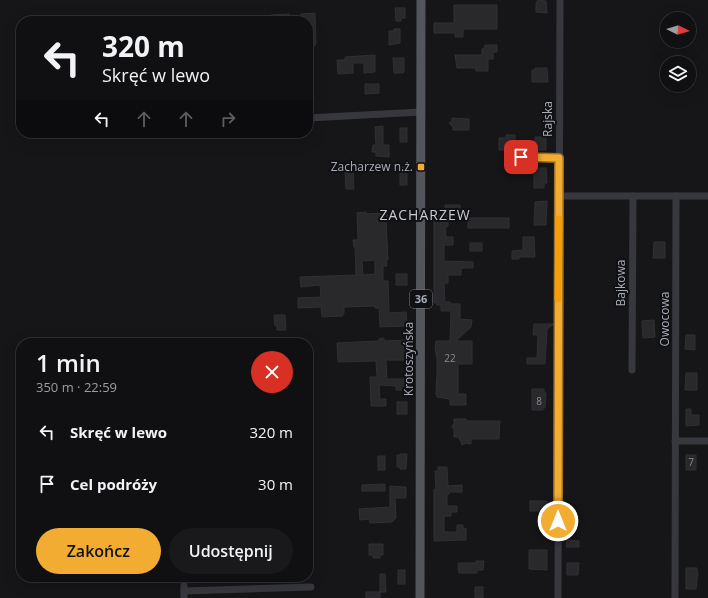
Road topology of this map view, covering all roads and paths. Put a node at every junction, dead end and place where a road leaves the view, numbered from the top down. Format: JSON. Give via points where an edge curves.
{"nodes":[{"id":1,"x":421,"y":0,"type":"edge"},
{"id":2,"x":560,"y":0,"type":"edge"},
{"id":3,"x":421,"y":112,"type":"junction"},
{"id":4,"x":313,"y":118,"type":"edge"},
{"id":5,"x":521,"y":157,"type":"dead end"},
{"id":6,"x":559,"y":158,"type":"junction"},
{"id":7,"x":559,"y":196,"type":"junction"},
{"id":8,"x":633,"y":196,"type":"junction"},
{"id":9,"x":676,"y":196,"type":"junction"},
{"id":10,"x":708,"y":196,"type":"edge"},
{"id":11,"x":632,"y":370,"type":"dead end"},
{"id":12,"x":675,"y":441,"type":"junction"},
{"id":13,"x":708,"y":441,"type":"edge"},
{"id":14,"x":311,"y":587,"type":"dead end"},
{"id":15,"x":184,"y":591,"type":"edge"},
{"id":16,"x":420,"y":598,"type":"edge"},
{"id":17,"x":558,"y":598,"type":"edge"},
{"id":18,"x":675,"y":598,"type":"edge"}],
"edges":[{"from":1,"to":3,"type":"main road","name":"Krotoszyńska","number":"36"},
{"from":2,"to":6,"type":"street","name":"Rajska"},
{"from":3,"to":4,"type":"street"},
{"from":3,"to":16,"type":"main road","name":"Krotoszyńska","number":"36"},
{"from":5,"to":6,"type":"street"},
{"from":6,"to":7,"type":"street","name":"Rajska"},
{"from":7,"to":8,"type":"street"},
{"from":7,"to":17,"type":"street","name":"Rajska"},
{"from":8,"to":9,"type":"street"},
{"from":8,"to":11,"type":"street","name":"Bajkowa"},
{"from":9,"to":10,"type":"street"},
{"from":9,"to":12,"type":"street","name":"Owocowa"},
{"from":12,"to":13,"type":"street"},
{"from":12,"to":18,"type":"street","name":"Owocowa"},
{"from":14,"to":15,"type":"street"}]}
